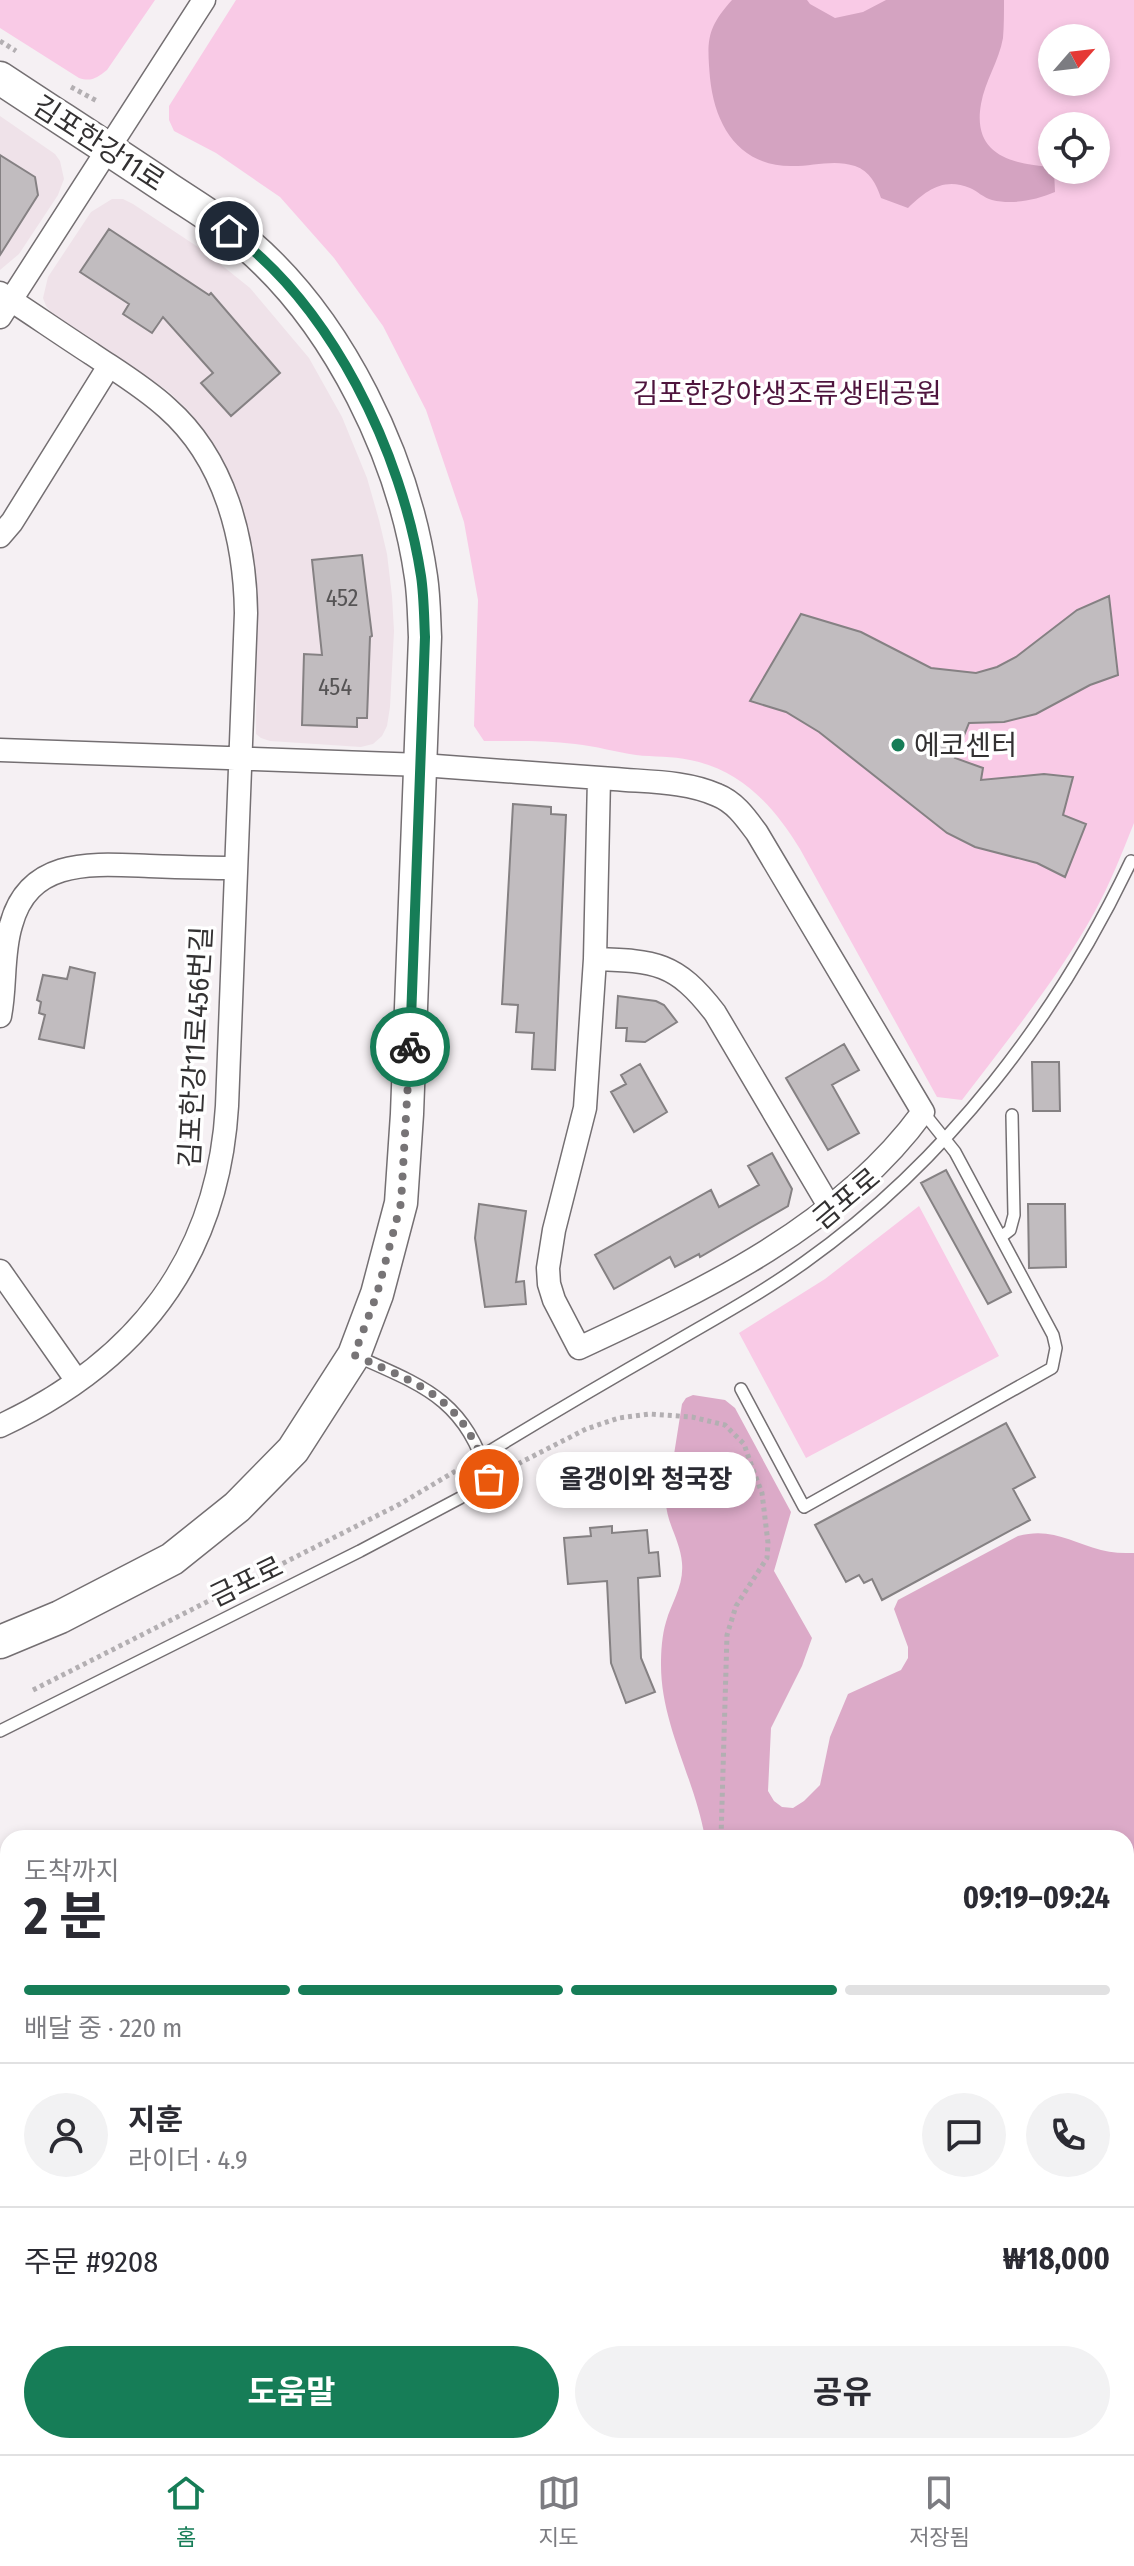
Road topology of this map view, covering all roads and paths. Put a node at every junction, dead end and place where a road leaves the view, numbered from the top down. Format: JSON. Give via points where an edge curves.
{"nodes":[{"id":1,"x":204,"y":0,"type":"edge"},
{"id":2,"x":0,"y":78,"type":"edge"},
{"id":3,"x":107,"y":148,"type":"junction"},
{"id":4,"x":4,"y":304,"type":"edge"},
{"id":5,"x":109,"y":366,"type":"junction"},
{"id":6,"x":0,"y":536,"type":"edge"},
{"id":7,"x":0,"y":750,"type":"edge"},
{"id":8,"x":241,"y":757,"type":"junction"},
{"id":9,"x":422,"y":765,"type":"junction"},
{"id":10,"x":599,"y":778,"type":"junction"},
{"id":11,"x":1131,"y":861,"type":"dead end"},
{"id":12,"x":235,"y":868,"type":"junction"},
{"id":13,"x":595,"y":959,"type":"junction"},
{"id":14,"x":0,"y":1016,"type":"edge"},
{"id":15,"x":923,"y":1112,"type":"junction"},
{"id":16,"x":1012,"y":1115,"type":"dead end"},
{"id":17,"x":945,"y":1137,"type":"junction"},
{"id":18,"x":829,"y":1206,"type":"junction"},
{"id":19,"x":1001,"y":1237,"type":"junction"},
{"id":20,"x":0,"y":1271,"type":"edge"},
{"id":21,"x":354,"y":1355,"type":"junction"},
{"id":22,"x":77,"y":1381,"type":"junction"},
{"id":23,"x":741,"y":1389,"type":"dead end"},
{"id":24,"x":0,"y":1426,"type":"edge"},
{"id":25,"x":482,"y":1456,"type":"junction"},
{"id":26,"x":489,"y":1479,"type":"junction"},
{"id":27,"x":60,"y":1617,"type":"junction"},
{"id":28,"x":0,"y":1642,"type":"edge"},
{"id":29,"x":0,"y":1653,"type":"edge"},
{"id":30,"x":24,"y":1695,"type":"dead end"},
{"id":31,"x":0,"y":1731,"type":"edge"},
{"id":32,"x":721,"y":1830,"type":"edge"}],
"edges":[{"from":1,"to":3,"type":"street"},
{"from":2,"to":3,"type":"main road","name":"김포한강11로"},
{"from":3,"to":4,"type":"street"},
{"from":3,"to":9,"type":"main road","name":"김포한강11로","via":[[271,266],[323,332],[372,416],[401,493],[421,578]]},
{"from":4,"to":5,"type":"street","name":"김포한강11로456번길"},
{"from":5,"to":6,"type":"street"},
{"from":5,"to":8,"type":"street","name":"김포한강11로456번길","via":[[152,394],[184,425],[228,501],[246,584]]},
{"from":7,"to":8,"type":"street"},
{"from":8,"to":9,"type":"street"},
{"from":8,"to":12,"type":"street","name":"김포한강11로456번길"},
{"from":9,"to":10,"type":"street"},
{"from":9,"to":21,"type":"main road","name":"김포한강11로","via":[[401,1203]]},
{"from":10,"to":13,"type":"street"},
{"from":10,"to":15,"type":"street","via":[[697,789],[718,795],[744,816]]},
{"from":11,"to":17,"type":"lane","name":"금포로","via":[[1057,996]]},
{"from":12,"to":14,"type":"street","via":[[86,865],[40,880],[17,907],[11,925]]},
{"from":12,"to":22,"type":"street","name":"김포한강11로456번길","via":[[227,1106],[216,1187],[195,1242],[162,1300],[125,1343]]},
{"from":13,"to":18,"type":"street","via":[[660,965],[700,993]]},
{"from":13,"to":18,"type":"street","via":[[585,1108],[548,1268],[554,1300],[579,1348],[736,1270]]},
{"from":15,"to":17,"type":"lane"},
{"from":15,"to":18,"type":"street","via":[[892,1151]]},
{"from":16,"to":19,"type":"lane","via":[[1014,1215],[1010,1230]]},
{"from":17,"to":19,"type":"lane"},
{"from":17,"to":25,"type":"lane","name":"금포로","via":[[865,1216],[806,1262]]},
{"from":19,"to":23,"type":"lane","via":[[1053,1335],[1056,1360],[1041,1376],[804,1507]]},
{"from":20,"to":22,"type":"street"},
{"from":21,"to":25,"type":"lane","via":[[435,1394],[452,1408]]},
{"from":21,"to":27,"type":"main road","name":"김포한강11로","via":[[293,1450],[237,1507],[172,1559]]},
{"from":22,"to":24,"type":"street","name":"김포한강11로456번길"},
{"from":25,"to":26,"type":"lane"},
{"from":25,"to":30,"type":"path","via":[[400,1504]]},
{"from":26,"to":31,"type":"lane","name":"금포로","via":[[360,1551]]},
{"from":26,"to":32,"type":"path","via":[[586,1429],[636,1415],[713,1420],[744,1444],[762,1493],[768,1543],[767,1558],[736,1606],[727,1635]]},
{"from":27,"to":28,"type":"main road","name":"김포한강11로"},
{"from":27,"to":29,"type":"main road","name":"김포한강11로"}]}
